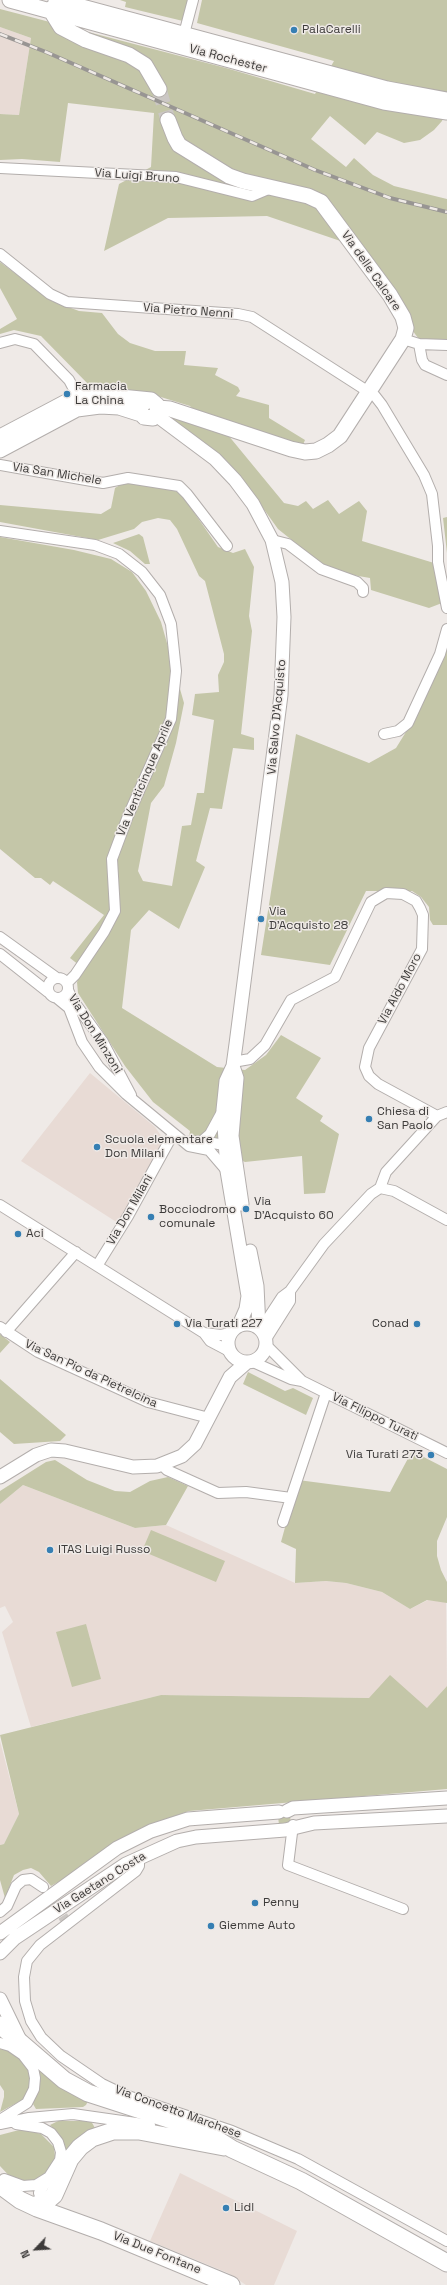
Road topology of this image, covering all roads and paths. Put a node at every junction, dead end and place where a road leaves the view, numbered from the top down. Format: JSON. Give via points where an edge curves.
{"nodes":[{"id":1,"x":10,"y":0,"type":"edge"},
{"id":2,"x":193,"y":0,"type":"edge"},
{"id":3,"x":53,"y":4,"type":"edge"},
{"id":4,"x":184,"y":34,"type":"junction"},
{"id":5,"x":159,"y":88,"type":"tunnel mouth"},
{"id":6,"x":447,"y":100,"type":"edge"},
{"id":7,"x":447,"y":112,"type":"edge"},
{"id":8,"x":168,"y":120,"type":"tunnel mouth"},
{"id":9,"x":0,"y":168,"type":"edge"},
{"id":10,"x":271,"y":188,"type":"junction"},
{"id":11,"x":0,"y":254,"type":"edge"},
{"id":12,"x":403,"y":339,"type":"junction"},
{"id":13,"x":0,"y":343,"type":"edge"},
{"id":14,"x":419,"y":344,"type":"junction"},
{"id":15,"x":447,"y":345,"type":"edge"},
{"id":16,"x":447,"y":375,"type":"edge"},
{"id":17,"x":369,"y":392,"type":"junction"},
{"id":18,"x":78,"y":397,"type":"junction"},
{"id":19,"x":151,"y":410,"type":"junction"},
{"id":20,"x":0,"y":437,"type":"edge"},
{"id":21,"x":0,"y":450,"type":"edge"},
{"id":22,"x":0,"y":465,"type":"edge"},
{"id":23,"x":0,"y":531,"type":"edge"},
{"id":24,"x":272,"y":540,"type":"junction"},
{"id":25,"x":227,"y":546,"type":"dead end"},
{"id":26,"x":363,"y":592,"type":"dead end"},
{"id":27,"x":447,"y":608,"type":"edge"},
{"id":28,"x":447,"y":629,"type":"edge"},
{"id":29,"x":384,"y":734,"type":"dead end"},
{"id":30,"x":0,"y":937,"type":"edge"},
{"id":31,"x":0,"y":954,"type":"edge"},
{"id":32,"x":57,"y":978,"type":"junction"},
{"id":33,"x":67,"y":986,"type":"junction"},
{"id":34,"x":48,"y":992,"type":"junction"},
{"id":35,"x":58,"y":998,"type":"junction"},
{"id":36,"x":233,"y":1064,"type":"junction"},
{"id":37,"x":134,"y":1100,"type":"junction"},
{"id":38,"x":223,"y":1110,"type":"junction"},
{"id":39,"x":447,"y":1112,"type":"edge"},
{"id":40,"x":437,"y":1116,"type":"junction"},
{"id":41,"x":173,"y":1134,"type":"junction"},
{"id":42,"x":202,"y":1141,"type":"junction"},
{"id":43,"x":184,"y":1142,"type":"junction"},
{"id":44,"x":228,"y":1144,"type":"junction"},
{"id":45,"x":209,"y":1150,"type":"junction"},
{"id":46,"x":226,"y":1171,"type":"junction"},
{"id":47,"x":380,"y":1188,"type":"junction"},
{"id":48,"x":0,"y":1205,"type":"edge"},
{"id":49,"x":447,"y":1220,"type":"edge"},
{"id":50,"x":76,"y":1252,"type":"junction"},
{"id":51,"x":97,"y":1266,"type":"junction"},
{"id":52,"x":235,"y":1329,"type":"junction"},
{"id":53,"x":3,"y":1330,"type":"edge"},
{"id":54,"x":204,"y":1333,"type":"junction"},
{"id":55,"x":263,"y":1335,"type":"junction"},
{"id":56,"x":230,"y":1353,"type":"junction"},
{"id":57,"x":249,"y":1363,"type":"junction"},
{"id":58,"x":230,"y":1377,"type":"junction"},
{"id":59,"x":302,"y":1381,"type":"junction"},
{"id":60,"x":326,"y":1393,"type":"junction"},
{"id":61,"x":209,"y":1418,"type":"junction"},
{"id":62,"x":447,"y":1453,"type":"edge"},
{"id":63,"x":161,"y":1464,"type":"junction"},
{"id":64,"x":0,"y":1477,"type":"edge"},
{"id":65,"x":291,"y":1498,"type":"junction"},
{"id":66,"x":283,"y":1522,"type":"dead end"},
{"id":67,"x":447,"y":1798,"type":"edge"},
{"id":68,"x":283,"y":1811,"type":"junction"},
{"id":69,"x":447,"y":1816,"type":"edge"},
{"id":70,"x":289,"y":1831,"type":"junction"},
{"id":71,"x":139,"y":1858,"type":"junction"},
{"id":72,"x":43,"y":1887,"type":"tunnel mouth"},
{"id":73,"x":403,"y":1909,"type":"dead end"},
{"id":74,"x":0,"y":1912,"type":"edge"},
{"id":75,"x":0,"y":1933,"type":"edge"},
{"id":76,"x":0,"y":1954,"type":"edge"},
{"id":77,"x":0,"y":1999,"type":"edge"},
{"id":78,"x":0,"y":2025,"type":"edge"},
{"id":79,"x":0,"y":2043,"type":"edge"},
{"id":80,"x":34,"y":2054,"type":"junction"},
{"id":81,"x":1,"y":2122,"type":"edge"},
{"id":82,"x":232,"y":2149,"type":"junction"},
{"id":83,"x":1,"y":2179,"type":"edge"},
{"id":84,"x":54,"y":2181,"type":"junction"},
{"id":85,"x":45,"y":2208,"type":"junction"},
{"id":86,"x":447,"y":2241,"type":"edge"},
{"id":87,"x":447,"y":2263,"type":"edge"},
{"id":88,"x":231,"y":2285,"type":"edge"}],
"edges":[{"from":1,"to":3,"type":"main road","name":"Via Rochester"},
{"from":2,"to":4,"type":"street"},
{"from":3,"to":4,"type":"main road","name":"Via Rochester"},
{"from":3,"to":5,"type":"main road","via":[[61,27],[129,55],[145,65]]},
{"from":3,"to":7,"type":"main road","name":"Via Rochester","via":[[384,102]]},
{"from":4,"to":6,"type":"main road","name":"Via Rochester","via":[[387,89]]},
{"from":8,"to":10,"type":"main road","name":"Via delle Calcare","via":[[175,138],[184,148],[230,176]]},
{"from":9,"to":10,"type":"street","name":"Via Luigi Bruno","via":[[176,177],[252,196]]},
{"from":10,"to":12,"type":"main road","name":"Via delle Calcare","via":[[315,198],[326,208],[403,317],[406,328]]},
{"from":11,"to":17,"type":"street","name":"Via Pietro Nenni","via":[[50,294],[67,302],[252,317]]},
{"from":12,"to":14,"type":"street"},
{"from":12,"to":17,"type":"main road"},
{"from":13,"to":18,"type":"street","via":[[15,339],[34,344],[69,380]]},
{"from":14,"to":15,"type":"street"},
{"from":14,"to":16,"type":"street","via":[[425,365]]},
{"from":17,"to":19,"type":"main road","via":[[340,436],[316,451],[305,452],[170,409]]},
{"from":17,"to":27,"type":"street","name":"Via Pietro Nenni","via":[[382,405],[424,475],[432,494],[438,562]]},
{"from":18,"to":19,"type":"main road","via":[[100,395]]},
{"from":18,"to":20,"type":"main road"},
{"from":19,"to":21,"type":"main road","via":[[106,406],[77,409]]},
{"from":19,"to":24,"type":"street","name":"Via Salvo D'Acquisto","via":[[215,459],[235,480],[253,504]]},
{"from":22,"to":25,"type":"street","name":"Via San Michele","via":[[103,483],[128,478],[179,486]]},
{"from":23,"to":33,"type":"street","name":"Via Venticinque Aprile","via":[[95,545],[119,554],[142,572],[160,594],[171,624],[176,670],[172,719],[128,816],[112,859],[115,911],[104,932]]},
{"from":24,"to":26,"type":"street","via":[[288,544],[321,569],[357,582],[363,588]]},
{"from":24,"to":36,"type":"street","name":"Via Salvo D'Acquisto","via":[[282,582],[284,617],[281,695]]},
{"from":28,"to":29,"type":"street","via":[[440,654],[408,723],[398,731]]},
{"from":30,"to":32,"type":"street","name":"Via Don Minzoni"},
{"from":31,"to":34,"type":"street","name":"Via Don Minzoni"},
{"from":32,"to":33,"type":"street","name":"Via Don Minzoni"},
{"from":32,"to":34,"type":"street","via":[[50,981]]},
{"from":33,"to":35,"type":"street","name":"Via Don Minzoni","via":[[65,996]]},
{"from":33,"to":37,"type":"street","name":"Via Don Minzoni","via":[[72,999],[103,1042]]},
{"from":34,"to":35,"type":"street","name":"Via Don Minzoni"},
{"from":35,"to":37,"type":"street","name":"Via Don Minzoni","via":[[69,1008],[82,1042],[99,1068]]},
{"from":36,"to":38,"type":"street","name":"Via Salvo D'Acquisto","via":[[226,1081]]},
{"from":36,"to":40,"type":"street","name":"Via Aldo Moro","via":[[250,1059],[265,1045],[291,1000],[335,977],[371,902],[386,893],[403,894],[416,901],[420,908],[422,949],[369,1048],[365,1067],[369,1076],[378,1084]]},
{"from":36,"to":44,"type":"street","name":"Via Salvo D'Acquisto","via":[[237,1078]]},
{"from":37,"to":41,"type":"street","name":"Via Don Minzoni"},
{"from":38,"to":42,"type":"street","via":[[210,1134]]},
{"from":38,"to":44,"type":"street","name":"Via Salvo D'Acquisto"},
{"from":39,"to":40,"type":"street"},
{"from":40,"to":47,"type":"street","via":[[386,1172]]},
{"from":41,"to":43,"type":"street","name":"Via Don Minzoni"},
{"from":41,"to":51,"type":"street","name":"Via Don Milani"},
{"from":42,"to":43,"type":"street"},
{"from":42,"to":44,"type":"street"},
{"from":43,"to":45,"type":"street","name":"Via Don Minzoni","via":[[189,1146]]},
{"from":44,"to":45,"type":"street"},
{"from":44,"to":46,"type":"street","name":"Via Salvo D'Acquisto"},
{"from":44,"to":55,"type":"street","name":"Via Salvo D'Acquisto","via":[[257,1286]]},
{"from":45,"to":46,"type":"street"},
{"from":46,"to":52,"type":"street","name":"Via Salvo D'Acquisto","via":[[248,1292],[246,1309]]},
{"from":47,"to":49,"type":"street","via":[[394,1191]]},
{"from":47,"to":55,"type":"street","via":[[371,1194],[324,1244],[290,1291],[290,1301]]},
{"from":48,"to":50,"type":"street"},
{"from":50,"to":51,"type":"street"},
{"from":50,"to":53,"type":"street"},
{"from":51,"to":54,"type":"street"},
{"from":52,"to":54,"type":"street","via":[[221,1336]]},
{"from":52,"to":55,"type":"street","via":[[250,1324]]},
{"from":52,"to":56,"type":"street","via":[[228,1345]]},
{"from":53,"to":61,"type":"street","name":"Via San Pio da Pietrelcina","via":[[38,1352],[148,1402]]},
{"from":54,"to":56,"type":"street","via":[[210,1341]]},
{"from":55,"to":57,"type":"street","via":[[262,1356]]},
{"from":55,"to":59,"type":"street"},
{"from":56,"to":57,"type":"street","via":[[241,1362]]},
{"from":56,"to":58,"type":"street"},
{"from":57,"to":58,"type":"street"},
{"from":57,"to":59,"type":"street"},
{"from":58,"to":61,"type":"street"},
{"from":59,"to":60,"type":"street","name":"Via Filippo Turati"},
{"from":60,"to":62,"type":"street","name":"Via Filippo Turati"},
{"from":60,"to":65,"type":"street"},
{"from":61,"to":63,"type":"street","via":[[188,1452]]},
{"from":63,"to":64,"type":"street","via":[[133,1467],[65,1450],[51,1450],[36,1455]]},
{"from":63,"to":65,"type":"street","via":[[167,1470],[218,1493],[246,1492]]},
{"from":65,"to":66,"type":"street"},
{"from":67,"to":68,"type":"street","name":"Via Gaetano Costa","via":[[293,1808]]},
{"from":68,"to":70,"type":"street","via":[[294,1817]]},
{"from":68,"to":70,"type":"street","via":[[274,1821],[277,1827]]},
{"from":68,"to":75,"type":"street","name":"Via Gaetano Costa","via":[[188,1819],[151,1832],[117,1848]]},
{"from":69,"to":70,"type":"street","name":"Via Gaetano Costa","via":[[314,1823]]},
{"from":70,"to":71,"type":"street","name":"Via Gaetano Costa","via":[[189,1838],[158,1848]]},
{"from":70,"to":73,"type":"street","via":[[288,1865]]},
{"from":71,"to":76,"type":"street","name":"Via Gaetano Costa","via":[[126,1864],[15,1938]]},
{"from":71,"to":86,"type":"street","name":"Via Concetto Marchese","via":[[136,1871],[40,1945],[27,1961],[24,1977],[25,2001],[31,2021],[41,2037],[61,2056],[102,2084],[125,2095],[232,2131],[298,2159]]},
{"from":72,"to":74,"type":"street","via":[[31,1879],[23,1880],[16,1886],[8,1906]]},
{"from":77,"to":80,"type":"street","via":[[13,2028]]},
{"from":78,"to":80,"type":"main road"},
{"from":79,"to":81,"type":"street","via":[[23,2055],[30,2062],[35,2078],[34,2089],[27,2102]]},
{"from":80,"to":82,"type":"main road","via":[[64,2080],[88,2093],[202,2130]]},
{"from":81,"to":82,"type":"street","via":[[50,2116],[92,2116],[155,2126]]},
{"from":81,"to":84,"type":"street","via":[[42,2128],[51,2133],[58,2142],[61,2152]]},
{"from":82,"to":84,"type":"main road","via":[[139,2131],[113,2131],[92,2138],[80,2147]]},
{"from":82,"to":87,"type":"main road","via":[[301,2182]]},
{"from":83,"to":84,"type":"street","via":[[23,2186]]},
{"from":83,"to":85,"type":"main road","name":"Via Due Fontane","via":[[20,2200]]},
{"from":84,"to":85,"type":"main road"},
{"from":85,"to":88,"type":"main road","name":"Via Due Fontane"}]}
